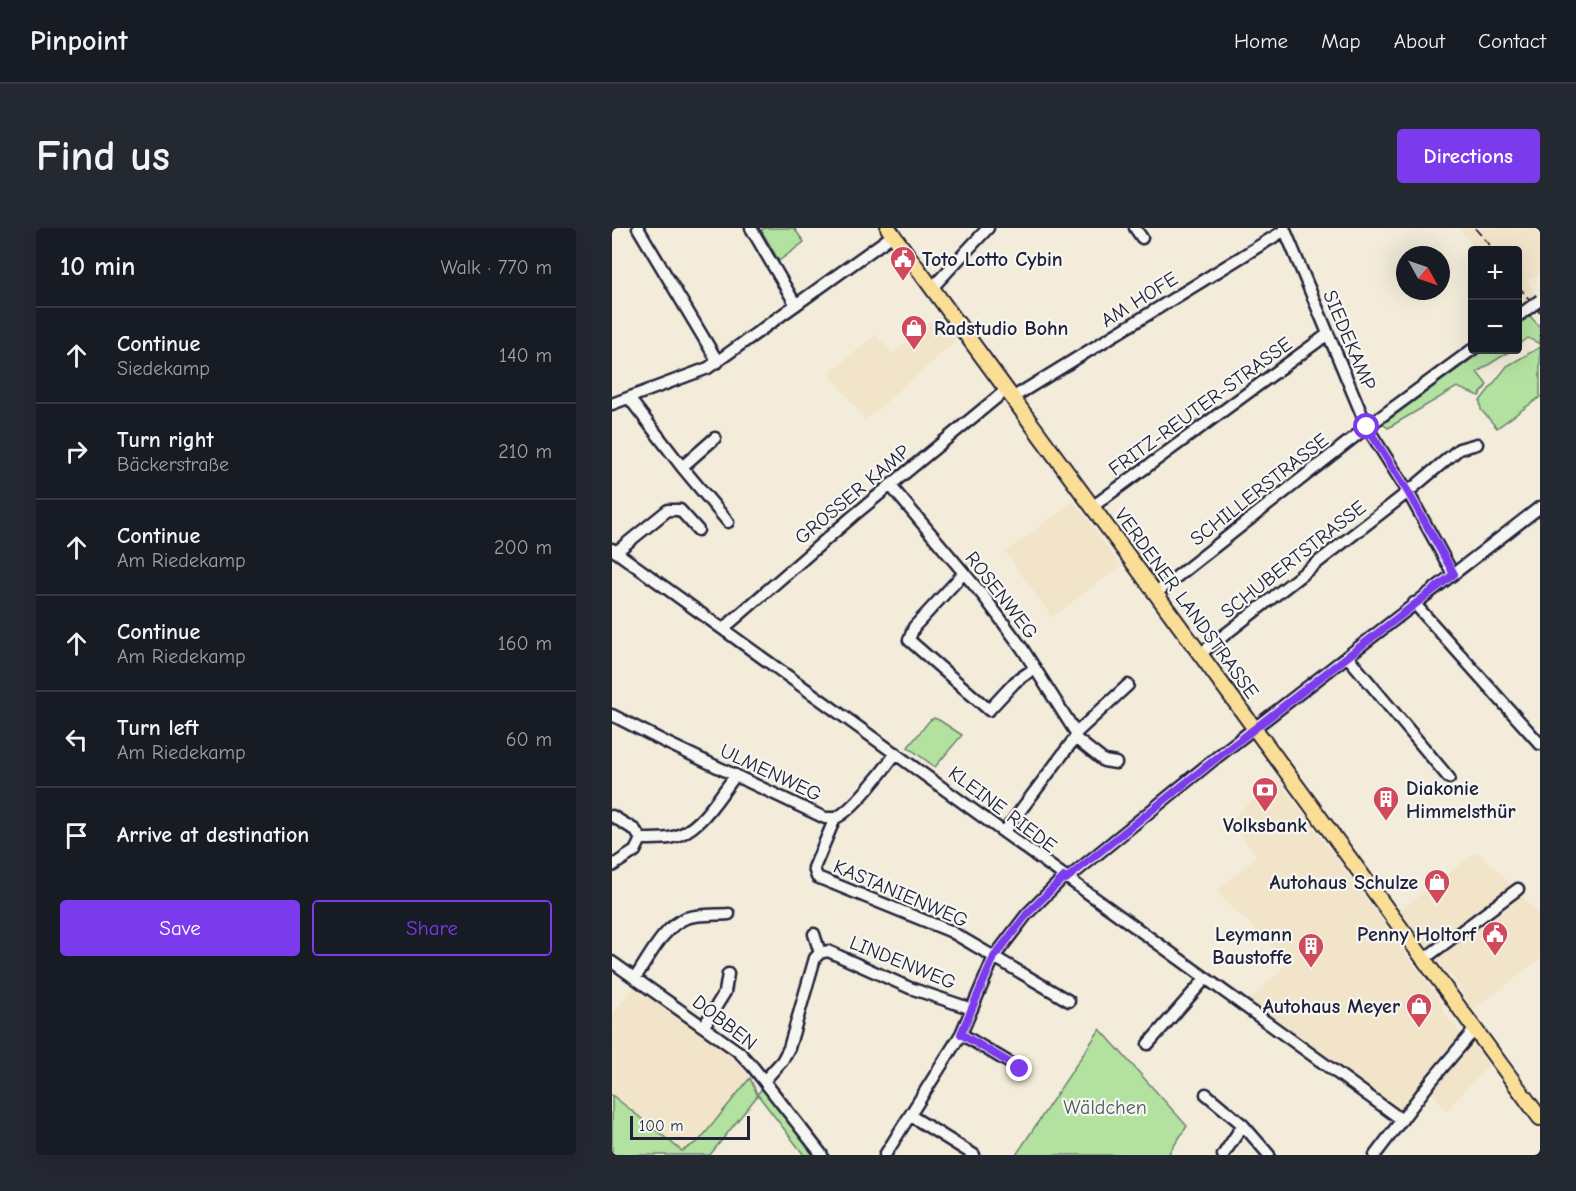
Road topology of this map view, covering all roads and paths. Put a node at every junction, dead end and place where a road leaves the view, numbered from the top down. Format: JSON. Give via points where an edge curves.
{"nodes":[{"id":1,"x":638,"y":228,"type":"edge"},
{"id":2,"x":752,"y":228,"type":"edge"},
{"id":3,"x":988,"y":228,"type":"edge"},
{"id":4,"x":1135,"y":228,"type":"edge"},
{"id":5,"x":1284,"y":229,"type":"edge"},
{"id":6,"x":890,"y":231,"type":"edge"},
{"id":7,"x":1142,"y":238,"type":"dead end"},
{"id":8,"x":931,"y":289,"type":"junction"},
{"id":9,"x":1540,"y":300,"type":"edge"},
{"id":10,"x":796,"y":305,"type":"junction"},
{"id":11,"x":1522,"y":313,"type":"edge"},
{"id":12,"x":1328,"y":334,"type":"junction"},
{"id":13,"x":1468,"y":353,"type":"edge"},
{"id":14,"x":718,"y":362,"type":"junction"},
{"id":15,"x":1009,"y":394,"type":"junction"},
{"id":16,"x":629,"y":398,"type":"junction"},
{"id":17,"x":612,"y":404,"type":"edge"},
{"id":18,"x":1366,"y":428,"type":"junction"},
{"id":19,"x":715,"y":438,"type":"dead end"},
{"id":20,"x":1477,"y":444,"type":"dead end"},
{"id":21,"x":682,"y":467,"type":"junction"},
{"id":22,"x":890,"y":485,"type":"junction"},
{"id":23,"x":1408,"y":492,"type":"junction"},
{"id":24,"x":1092,"y":507,"type":"junction"},
{"id":25,"x":1540,"y":507,"type":"edge"},
{"id":26,"x":728,"y":522,"type":"dead end"},
{"id":27,"x":698,"y":530,"type":"dead end"},
{"id":28,"x":614,"y":551,"type":"edge"},
{"id":29,"x":963,"y":574,"type":"junction"},
{"id":30,"x":1454,"y":574,"type":"junction"},
{"id":31,"x":1155,"y":593,"type":"junction"},
{"id":32,"x":1414,"y":603,"type":"junction"},
{"id":33,"x":723,"y":629,"type":"junction"},
{"id":34,"x":1200,"y":654,"type":"junction"},
{"id":35,"x":1347,"y":656,"type":"junction"},
{"id":36,"x":1035,"y":668,"type":"junction"},
{"id":37,"x":1128,"y":685,"type":"dead end"},
{"id":38,"x":612,"y":715,"type":"edge"},
{"id":39,"x":1255,"y":729,"type":"junction"},
{"id":40,"x":1075,"y":736,"type":"junction"},
{"id":41,"x":1540,"y":744,"type":"edge"},
{"id":42,"x":896,"y":753,"type":"junction"},
{"id":43,"x":1116,"y":764,"type":"dead end"},
{"id":44,"x":736,"y":775,"type":"junction"},
{"id":45,"x":1449,"y":778,"type":"dead end"},
{"id":46,"x":612,"y":816,"type":"edge"},
{"id":47,"x":835,"y":818,"type":"junction"},
{"id":48,"x":1005,"y":831,"type":"junction"},
{"id":49,"x":641,"y":839,"type":"junction"},
{"id":50,"x":612,"y":866,"type":"edge"},
{"id":51,"x":1065,"y":878,"type":"junction"},
{"id":52,"x":1518,"y":888,"type":"dead end"},
{"id":53,"x":729,"y":914,"type":"dead end"},
{"id":54,"x":814,"y":934,"type":"dead end"},
{"id":55,"x":820,"y":953,"type":"junction"},
{"id":56,"x":994,"y":957,"type":"junction"},
{"id":57,"x":1424,"y":959,"type":"junction"},
{"id":58,"x":612,"y":962,"type":"edge"},
{"id":59,"x":728,"y":974,"type":"dead end"},
{"id":60,"x":635,"y":978,"type":"junction"},
{"id":61,"x":1205,"y":979,"type":"junction"},
{"id":62,"x":1069,"y":1001,"type":"dead end"},
{"id":63,"x":972,"y":1009,"type":"junction"},
{"id":64,"x":704,"y":1026,"type":"junction"},
{"id":65,"x":1475,"y":1029,"type":"junction"},
{"id":66,"x":961,"y":1034,"type":"junction"},
{"id":67,"x":1148,"y":1044,"type":"dead end"},
{"id":68,"x":1020,"y":1069,"type":"dead end"},
{"id":69,"x":764,"y":1081,"type":"junction"},
{"id":70,"x":1206,"y":1094,"type":"dead end"},
{"id":71,"x":911,"y":1116,"type":"junction"},
{"id":72,"x":1540,"y":1118,"type":"edge"},
{"id":73,"x":1402,"y":1120,"type":"junction"},
{"id":74,"x":1243,"y":1125,"type":"junction"},
{"id":75,"x":822,"y":1155,"type":"edge"},
{"id":76,"x":885,"y":1155,"type":"edge"},
{"id":77,"x":974,"y":1155,"type":"edge"},
{"id":78,"x":1223,"y":1155,"type":"edge"},
{"id":79,"x":1269,"y":1155,"type":"edge"},
{"id":80,"x":1375,"y":1155,"type":"edge"}],
"edges":[{"from":1,"to":14,"type":"street"},
{"from":2,"to":10,"type":"street"},
{"from":3,"to":8,"type":"street"},
{"from":4,"to":7,"type":"street"},
{"from":5,"to":12,"type":"street","name":"SIEDEKAMP"},
{"from":5,"to":15,"type":"street","name":"AM HOFE"},
{"from":6,"to":8,"type":"main road","name":"VERDENER LANDSTRASSE"},
{"from":6,"to":10,"type":"street"},
{"from":8,"to":15,"type":"main road","name":"VERDENER LANDSTRASSE"},
{"from":9,"to":11,"type":"street","bridge":true},
{"from":10,"to":14,"type":"street"},
{"from":12,"to":18,"type":"street","name":"SIEDEKAMP"},
{"from":12,"to":24,"type":"street","name":"FRITZ-REUTER-STRASSE"},
{"from":13,"to":18,"type":"street","name":"SCHILLERSTRASSE"},
{"from":14,"to":16,"type":"street"},
{"from":15,"to":22,"type":"street","name":"GROSSER KAMP"},
{"from":15,"to":24,"type":"main road","name":"VERDENER LANDSTRASSE"},
{"from":16,"to":17,"type":"street"},
{"from":16,"to":21,"type":"street"},
{"from":18,"to":23,"type":"street","name":"SIEDEKAMP"},
{"from":18,"to":31,"type":"street","name":"SCHILLERSTRASSE"},
{"from":19,"to":21,"type":"street"},
{"from":20,"to":23,"type":"street","via":[[1459,449]]},
{"from":21,"to":26,"type":"street"},
{"from":22,"to":29,"type":"street","name":"ROSENWEG"},
{"from":22,"to":33,"type":"street","name":"GROSSER KAMP"},
{"from":23,"to":30,"type":"street","name":"SIEDEKAMP"},
{"from":23,"to":34,"type":"street","name":"SCHUBERTSTRASSE"},
{"from":24,"to":31,"type":"main road","name":"VERDENER LANDSTRASSE"},
{"from":25,"to":30,"type":"street"},
{"from":27,"to":28,"type":"street","via":[[680,510],[668,510]]},
{"from":28,"to":33,"type":"street","name":"KLEINE RIEDE"},
{"from":29,"to":36,"type":"street","name":"ROSENWEG"},
{"from":29,"to":36,"type":"street","via":[[914,627],[909,640],[989,710],[1015,682]]},
{"from":30,"to":32,"type":"street"},
{"from":31,"to":34,"type":"main road","name":"VERDENER LANDSTRASSE"},
{"from":32,"to":35,"type":"street"},
{"from":32,"to":41,"type":"street"},
{"from":33,"to":42,"type":"street","name":"KLEINE RIEDE"},
{"from":34,"to":39,"type":"main road","name":"VERDENER LANDSTRASSE"},
{"from":35,"to":39,"type":"street"},
{"from":35,"to":45,"type":"street"},
{"from":36,"to":40,"type":"street","name":"ROSENWEG"},
{"from":37,"to":40,"type":"street"},
{"from":38,"to":44,"type":"street","name":"ULMENWEG"},
{"from":39,"to":51,"type":"street"},
{"from":39,"to":57,"type":"main road","name":"VERDENER LANDSTRASSE"},
{"from":40,"to":43,"type":"street","name":"ROSENWEG","via":[[1104,761]]},
{"from":40,"to":48,"type":"street"},
{"from":42,"to":47,"type":"street","name":"ULMENWEG"},
{"from":42,"to":48,"type":"street","name":"KLEINE RIEDE"},
{"from":44,"to":47,"type":"street","name":"ULMENWEG","via":[[825,818]]},
{"from":44,"to":49,"type":"street","via":[[685,833]]},
{"from":46,"to":49,"type":"street","via":[[635,830]]},
{"from":47,"to":56,"type":"street","name":"KASTANIENWEG","via":[[814,868],[817,877],[950,931]]},
{"from":48,"to":51,"type":"street","name":"KLEINE RIEDE"},
{"from":49,"to":50,"type":"street","via":[[635,851]]},
{"from":51,"to":56,"type":"street","via":[[1027,914]]},
{"from":51,"to":61,"type":"street","name":"KLEINE RIEDE"},
{"from":52,"to":57,"type":"street"},
{"from":53,"to":60,"type":"street","via":[[689,917],[677,922]]},
{"from":54,"to":55,"type":"street"},
{"from":55,"to":63,"type":"street","name":"LINDENWEG","via":[[828,951],[910,988]]},
{"from":55,"to":69,"type":"street","via":[[815,958],[789,1048]]},
{"from":56,"to":62,"type":"street","name":"KASTANIENWEG"},
{"from":56,"to":63,"type":"street"},
{"from":57,"to":65,"type":"main road","name":"VERDENER LANDSTRASSE"},
{"from":58,"to":60,"type":"street","name":"DOBBEN"},
{"from":59,"to":64,"type":"street","via":[[725,992]]},
{"from":60,"to":64,"type":"street","name":"DOBBEN"},
{"from":61,"to":67,"type":"street"},
{"from":61,"to":73,"type":"street","name":"KLEINE RIEDE"},
{"from":63,"to":66,"type":"street"},
{"from":64,"to":69,"type":"street","name":"DOBBEN","via":[[739,1052]]},
{"from":65,"to":72,"type":"main road","name":"VERDENER LANDSTRASSE"},
{"from":65,"to":73,"type":"street"},
{"from":66,"to":68,"type":"street"},
{"from":66,"to":71,"type":"street"},
{"from":69,"to":75,"type":"street","name":"DOBBEN"},
{"from":70,"to":74,"type":"street"},
{"from":71,"to":76,"type":"street"},
{"from":71,"to":77,"type":"street"},
{"from":73,"to":80,"type":"street"},
{"from":74,"to":78,"type":"street"},
{"from":74,"to":79,"type":"street"}]}
